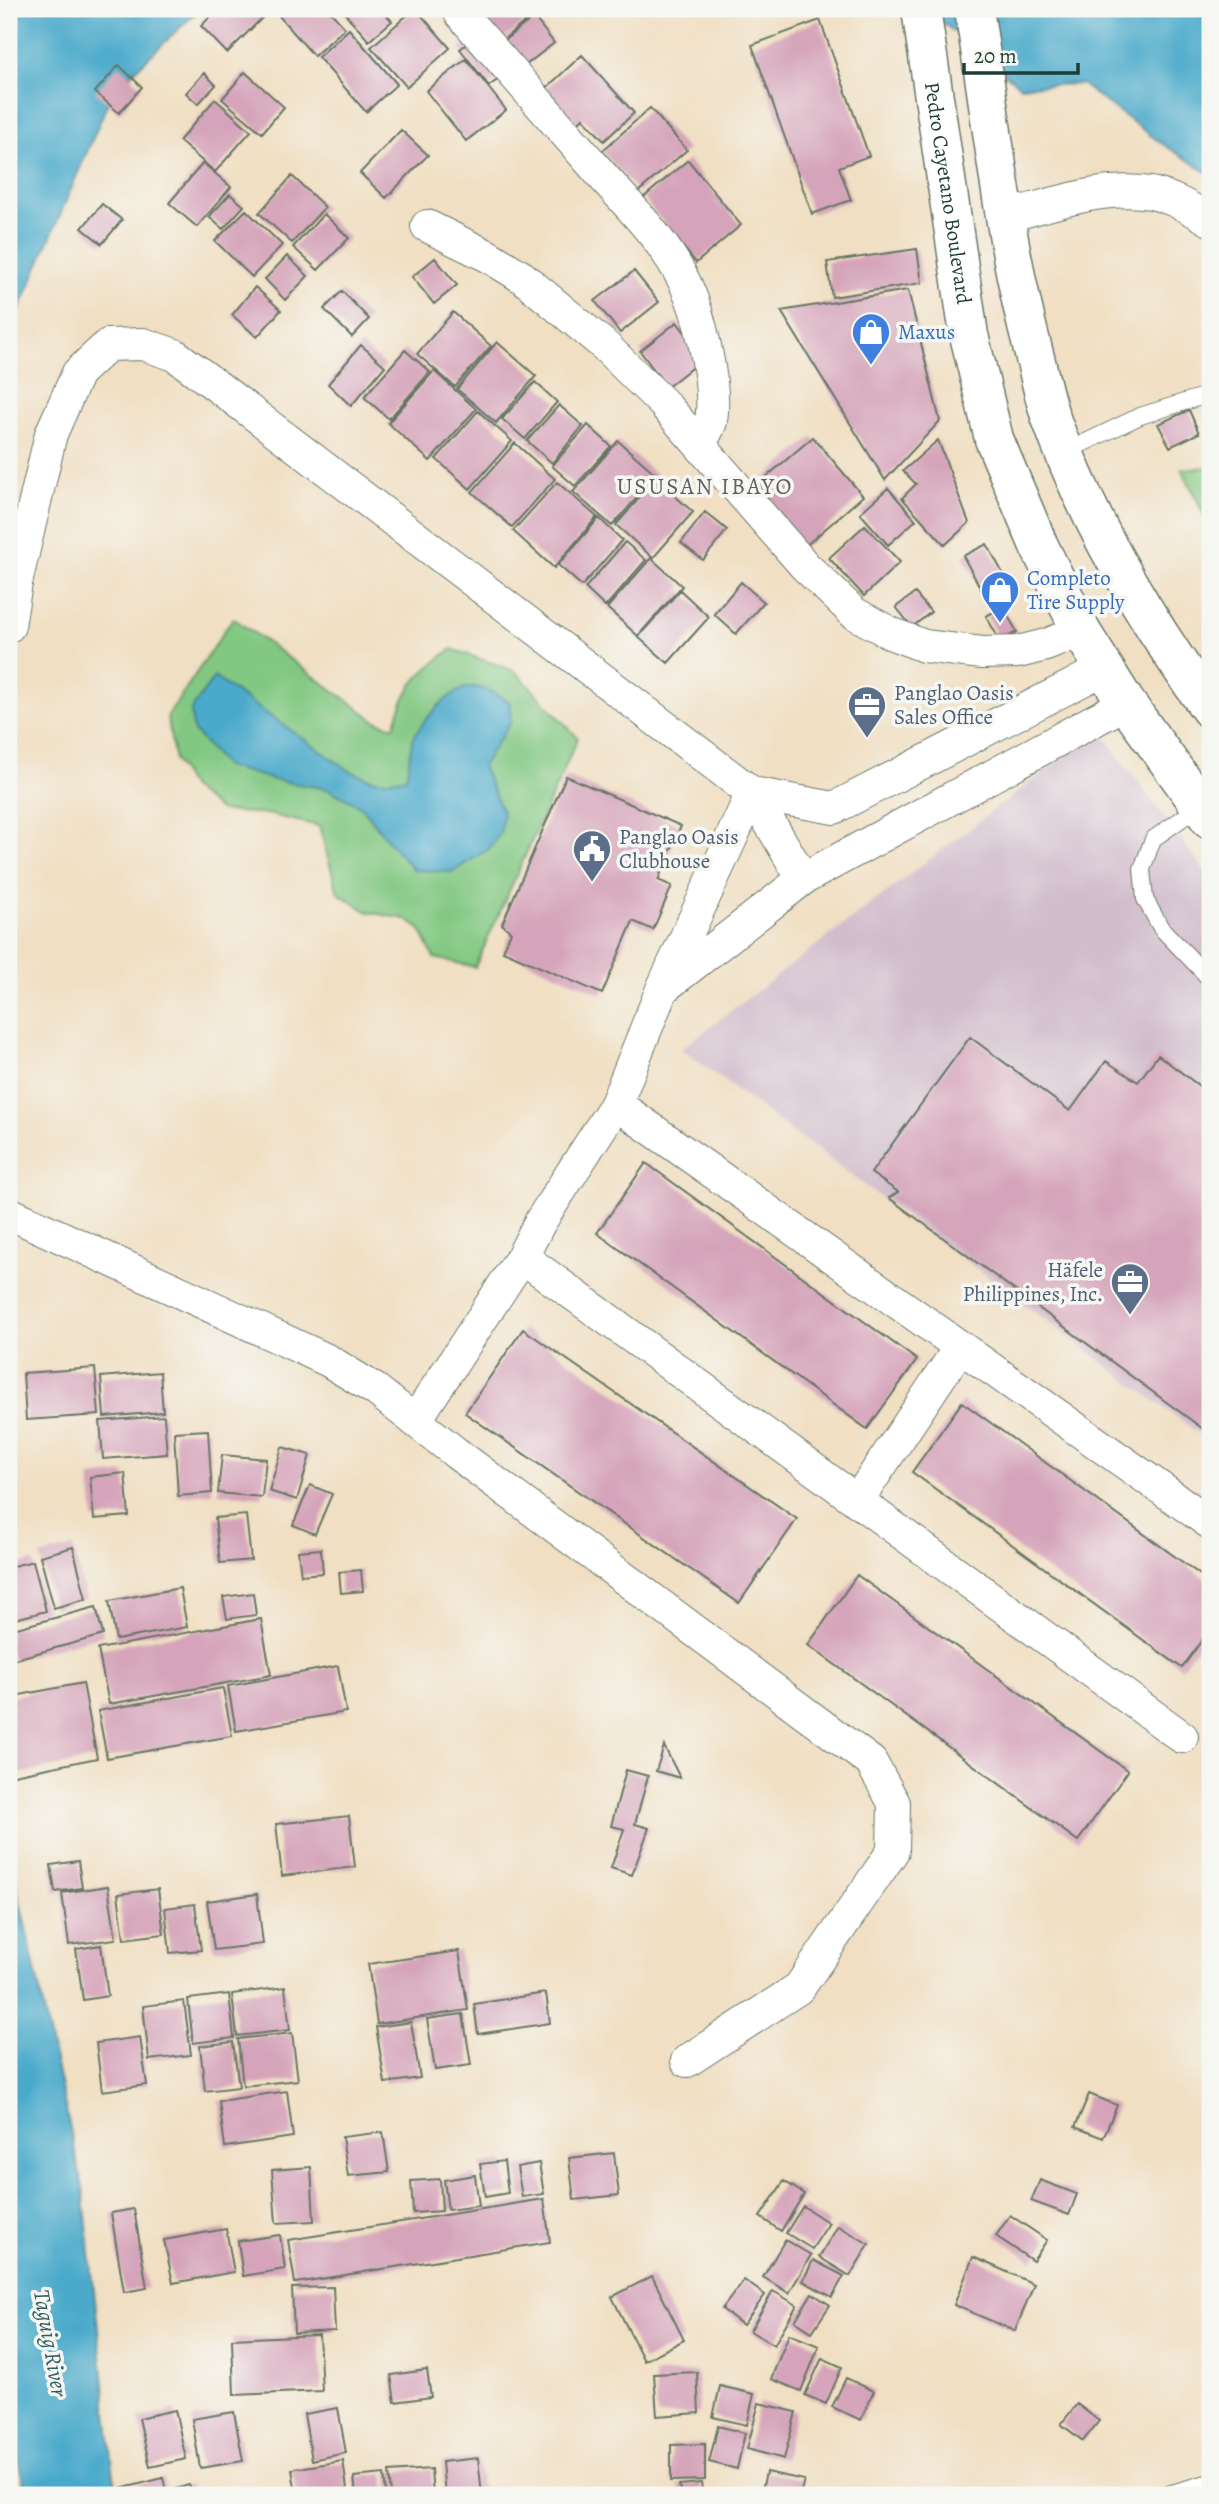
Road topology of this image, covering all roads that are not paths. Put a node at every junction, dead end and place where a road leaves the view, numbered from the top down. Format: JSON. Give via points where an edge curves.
{"nodes":[{"id":1,"x":921,"y":9,"type":"edge"},
{"id":2,"x":974,"y":9,"type":"edge"},
{"id":3,"x":460,"y":13,"type":"dead end"},
{"id":4,"x":1006,"y":216,"type":"junction"},
{"id":5,"x":1210,"y":220,"type":"edge"},
{"id":6,"x":427,"y":226,"type":"dead end"},
{"id":7,"x":1210,"y":394,"type":"edge"},
{"id":8,"x":699,"y":444,"type":"junction"},
{"id":9,"x":1065,"y":452,"type":"junction"},
{"id":10,"x":9,"y":626,"type":"edge"},
{"id":11,"x":1081,"y":631,"type":"junction"},
{"id":12,"x":1104,"y":669,"type":"junction"},
{"id":13,"x":1126,"y":703,"type":"junction"},
{"id":14,"x":1210,"y":709,"type":"edge"},
{"id":15,"x":981,"y":732,"type":"junction"},
{"id":16,"x":999,"y":772,"type":"junction"},
{"id":17,"x":752,"y":793,"type":"junction"},
{"id":18,"x":1207,"y":808,"type":"edge"},
{"id":19,"x":803,"y":879,"type":"junction"},
{"id":20,"x":1210,"y":979,"type":"edge"},
{"id":21,"x":662,"y":989,"type":"junction"},
{"id":22,"x":616,"y":1104,"type":"junction"},
{"id":23,"x":9,"y":1213,"type":"edge"},
{"id":24,"x":522,"y":1257,"type":"junction"},
{"id":25,"x":960,"y":1347,"type":"junction"},
{"id":26,"x":415,"y":1421,"type":"junction"},
{"id":27,"x":857,"y":1501,"type":"junction"},
{"id":28,"x":1210,"y":1523,"type":"edge"},
{"id":29,"x":1182,"y":1737,"type":"dead end"},
{"id":30,"x":687,"y":2061,"type":"dead end"},
{"id":31,"x":1210,"y":2482,"type":"edge"},
{"id":32,"x":1166,"y":2495,"type":"edge"}],
"edges":[{"from":1,"to":11,"type":"main road","name":"Pedro Cayetano Boulevard","via":[[969,335],[994,439]]},
{"from":2,"to":4,"type":"main road"},
{"from":3,"to":8,"type":"street","via":[[646,226],[684,279],[700,327],[711,394],[711,422]]},
{"from":4,"to":5,"type":"street","via":[[1105,191],[1151,193]]},
{"from":4,"to":9,"type":"main road","via":[[1025,318],[1051,420]]},
{"from":6,"to":8,"type":"street","via":[[522,277],[604,345]]},
{"from":7,"to":9,"type":"lane","via":[[1140,416]]},
{"from":8,"to":11,"type":"street","via":[[805,566],[853,612],[890,633],[924,646],[982,653],[1018,652]]},
{"from":9,"to":14,"type":"main road","via":[[1095,523],[1136,599]]},
{"from":10,"to":17,"type":"street","via":[[51,434],[78,373],[108,345],[143,344],[185,363]]},
{"from":11,"to":12,"type":"main road","name":"Pedro Cayetano Boulevard"},
{"from":12,"to":13,"type":"main road","name":"Pedro Cayetano Boulevard"},
{"from":12,"to":15,"type":"street"},
{"from":13,"to":16,"type":"street"},
{"from":13,"to":18,"type":"main road","name":"Pedro Cayetano Boulevard"},
{"from":15,"to":16,"type":"street"},
{"from":15,"to":17,"type":"street","via":[[834,808]]},
{"from":16,"to":19,"type":"street"},
{"from":17,"to":19,"type":"street"},
{"from":17,"to":21,"type":"street"},
{"from":18,"to":20,"type":"lane","via":[[1153,839],[1142,869],[1145,900],[1161,928]]},
{"from":19,"to":21,"type":"street"},
{"from":21,"to":22,"type":"street"},
{"from":22,"to":24,"type":"street"},
{"from":22,"to":25,"type":"street"},
{"from":23,"to":26,"type":"street","via":[[329,1361]]},
{"from":24,"to":26,"type":"street"},
{"from":24,"to":27,"type":"street"},
{"from":25,"to":27,"type":"street"},
{"from":25,"to":28,"type":"street"},
{"from":26,"to":30,"type":"street","via":[[871,1762],[894,1803],[893,1851],[799,1988]]},
{"from":27,"to":29,"type":"street"},
{"from":31,"to":32,"type":"lane"}]}
